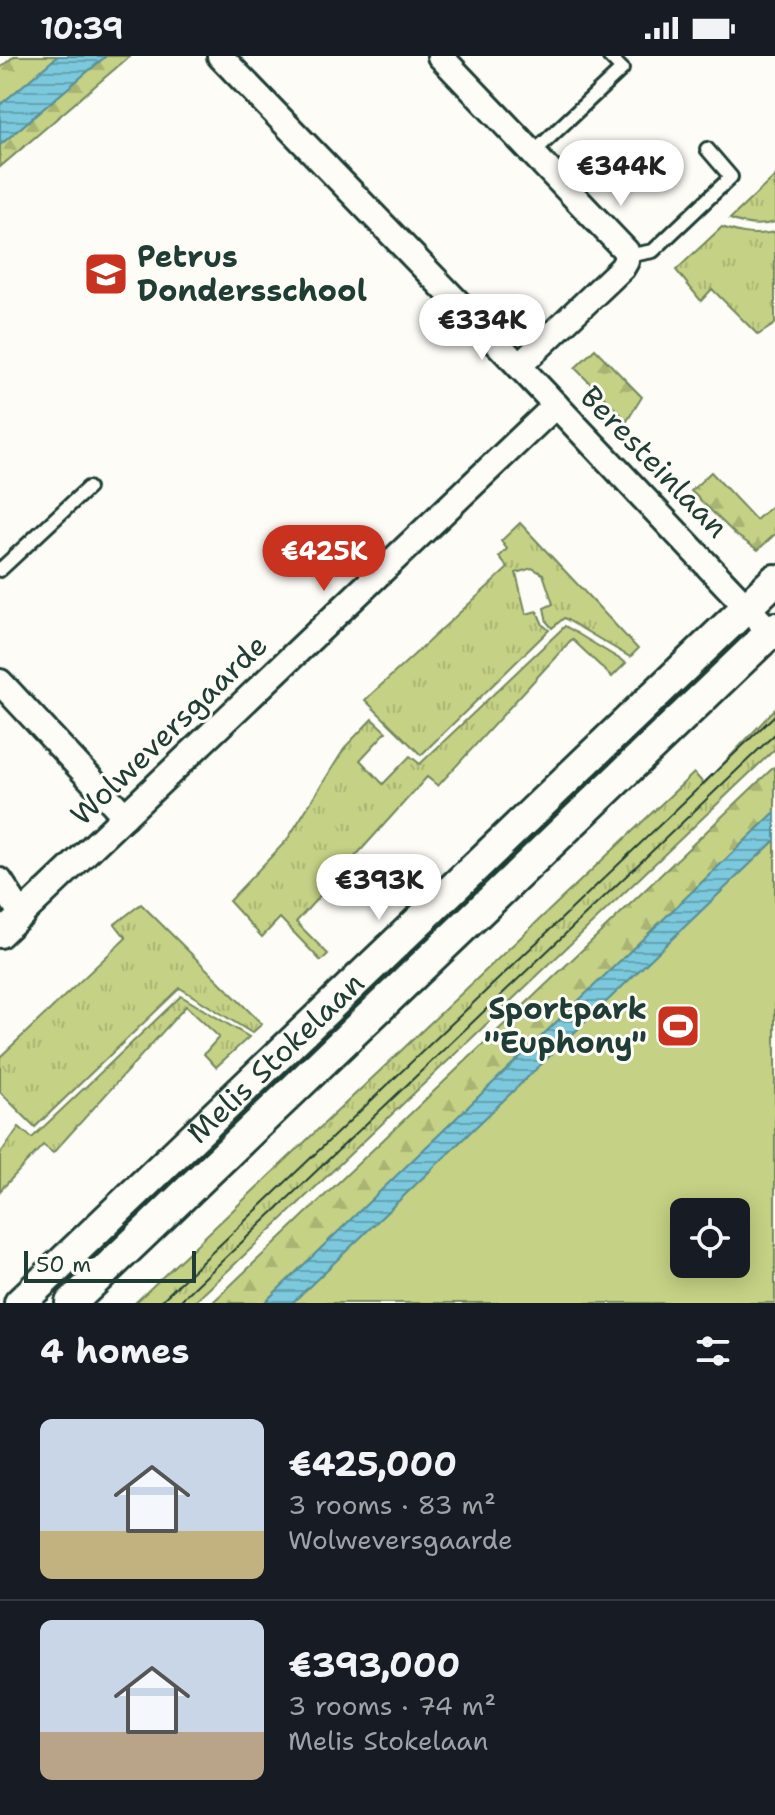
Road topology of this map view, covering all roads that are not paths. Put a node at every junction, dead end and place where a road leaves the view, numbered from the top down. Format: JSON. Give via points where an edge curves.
{"nodes":[{"id":1,"x":220,"y":56,"type":"edge"},
{"id":2,"x":440,"y":56,"type":"edge"},
{"id":3,"x":609,"y":56,"type":"edge"},
{"id":4,"x":707,"y":149,"type":"dead end"},
{"id":5,"x":533,"y":153,"type":"junction"},
{"id":6,"x":627,"y":256,"type":"junction"},
{"id":7,"x":519,"y":366,"type":"junction"},
{"id":8,"x":556,"y":405,"type":"junction"},
{"id":9,"x":88,"y":488,"type":"dead end"},
{"id":10,"x":0,"y":570,"type":"edge"},
{"id":11,"x":775,"y":580,"type":"edge"},
{"id":12,"x":747,"y":606,"type":"junction"},
{"id":13,"x":774,"y":632,"type":"edge"},
{"id":14,"x":0,"y":682,"type":"edge"},
{"id":15,"x":125,"y":816,"type":"junction"},
{"id":16,"x":0,"y":881,"type":"edge"},
{"id":17,"x":22,"y":915,"type":"junction"},
{"id":18,"x":0,"y":935,"type":"edge"},
{"id":19,"x":20,"y":1303,"type":"edge"},
{"id":20,"x":71,"y":1303,"type":"edge"}],
"edges":[{"from":1,"to":7,"type":"street","name":"Beresteinlaan"},
{"from":2,"to":5,"type":"street"},
{"from":3,"to":5,"type":"lane","via":[[622,69]]},
{"from":4,"to":6,"type":"lane","via":[[731,177],[653,251]]},
{"from":5,"to":6,"type":"street","via":[[624,246]]},
{"from":6,"to":7,"type":"street","via":[[622,268]]},
{"from":7,"to":8,"type":"street","name":"Beresteinlaan"},
{"from":8,"to":12,"type":"street","name":"Beresteinlaan"},
{"from":8,"to":15,"type":"street","name":"Wolweversgaarde"},
{"from":9,"to":10,"type":"lane"},
{"from":11,"to":12,"type":"street","name":"Melis Stokelaan"},
{"from":12,"to":13,"type":"street","name":"Beresteinlaan"},
{"from":12,"to":19,"type":"street","name":"Melis Stokelaan"},
{"from":13,"to":20,"type":"street","name":"Melis Stokelaan"},
{"from":14,"to":15,"type":"street"},
{"from":15,"to":17,"type":"street","name":"Wolweversgaarde"},
{"from":16,"to":17,"type":"street"},
{"from":17,"to":18,"type":"street","name":"Wolweversgaarde"}]}
